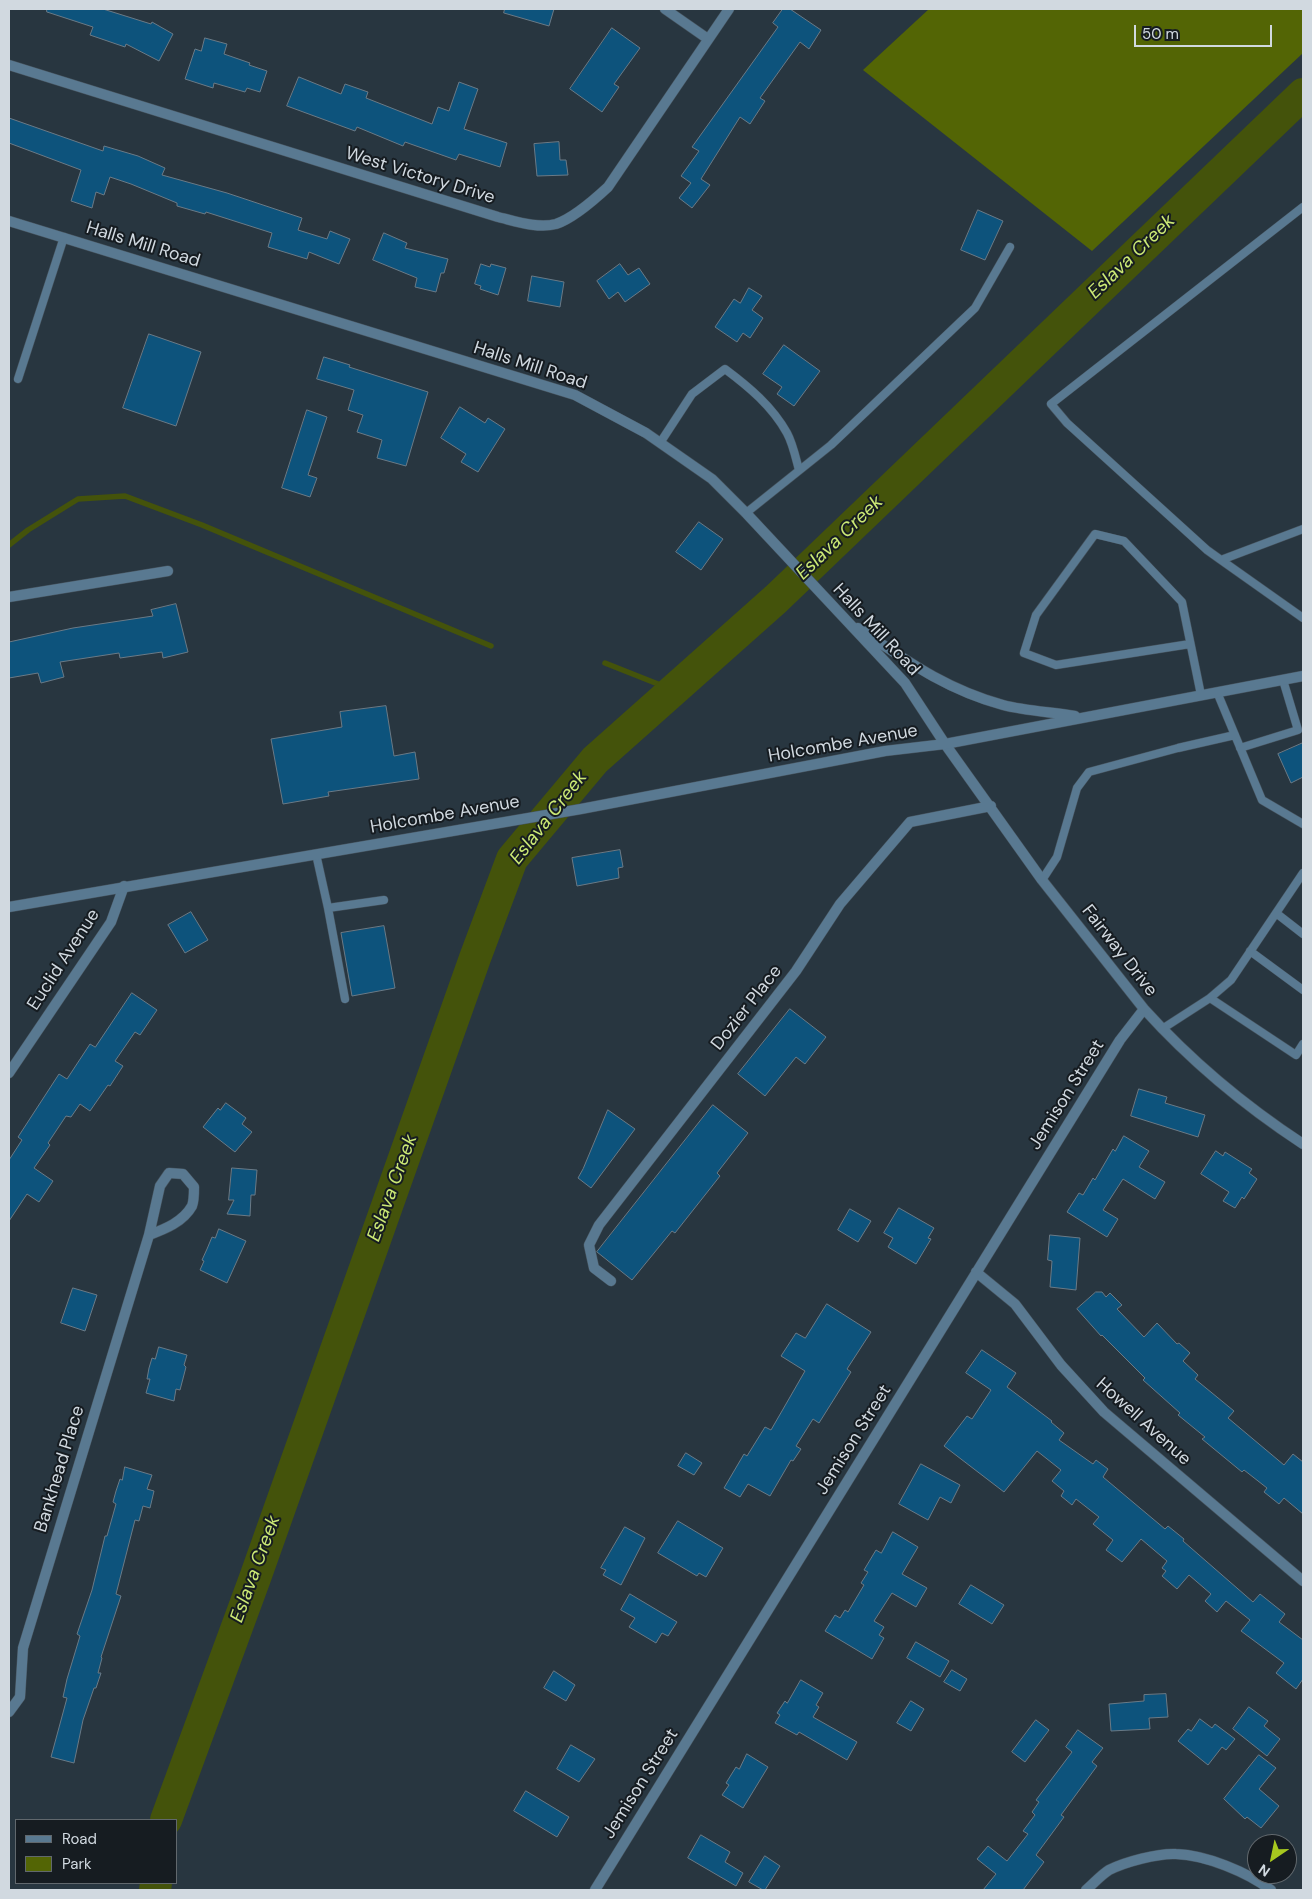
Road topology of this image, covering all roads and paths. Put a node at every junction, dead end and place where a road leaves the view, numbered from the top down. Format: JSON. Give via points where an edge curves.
{"nodes":[{"id":1,"x":665,"y":9,"type":"edge"},
{"id":2,"x":729,"y":9,"type":"edge"},
{"id":3,"x":708,"y":39,"type":"junction"},
{"id":4,"x":9,"y":65,"type":"edge"},
{"id":5,"x":1303,"y":207,"type":"edge"},
{"id":6,"x":9,"y":221,"type":"edge"},
{"id":7,"x":64,"y":238,"type":"junction"},
{"id":8,"x":1010,"y":247,"type":"dead end"},
{"id":9,"x":18,"y":379,"type":"dead end"},
{"id":10,"x":660,"y":442,"type":"junction"},
{"id":11,"x":800,"y":470,"type":"junction"},
{"id":12,"x":746,"y":512,"type":"junction"},
{"id":13,"x":1303,"y":529,"type":"edge"},
{"id":14,"x":1221,"y":560,"type":"junction"},
{"id":15,"x":168,"y":571,"type":"dead end"},
{"id":16,"x":9,"y":597,"type":"edge"},
{"id":17,"x":842,"y":617,"type":"junction"},
{"id":18,"x":1303,"y":618,"type":"edge"},
{"id":19,"x":1190,"y":644,"type":"junction"},
{"id":20,"x":1303,"y":676,"type":"edge"},
{"id":21,"x":1283,"y":680,"type":"junction"},
{"id":22,"x":1217,"y":692,"type":"junction"},
{"id":23,"x":1201,"y":695,"type":"junction"},
{"id":24,"x":1083,"y":717,"type":"junction"},
{"id":25,"x":1301,"y":732,"type":"edge"},
{"id":26,"x":1235,"y":735,"type":"junction"},
{"id":27,"x":945,"y":744,"type":"junction"},
{"id":28,"x":1240,"y":748,"type":"junction"},
{"id":29,"x":991,"y":806,"type":"junction"},
{"id":30,"x":1303,"y":824,"type":"edge"},
{"id":31,"x":316,"y":854,"type":"junction"},
{"id":32,"x":1303,"y":873,"type":"edge"},
{"id":33,"x":1042,"y":880,"type":"junction"},
{"id":34,"x":124,"y":886,"type":"junction"},
{"id":35,"x":384,"y":900,"type":"dead end"},
{"id":36,"x":9,"y":907,"type":"edge"},
{"id":37,"x":328,"y":908,"type":"junction"},
{"id":38,"x":1276,"y":913,"type":"junction"},
{"id":39,"x":1303,"y":934,"type":"edge"},
{"id":40,"x":1250,"y":951,"type":"junction"},
{"id":41,"x":1303,"y":990,"type":"edge"},
{"id":42,"x":1210,"y":998,"type":"junction"},
{"id":43,"x":345,"y":999,"type":"dead end"},
{"id":44,"x":1144,"y":1009,"type":"junction"},
{"id":45,"x":1162,"y":1029,"type":"junction"},
{"id":46,"x":1303,"y":1044,"type":"edge"},
{"id":47,"x":9,"y":1073,"type":"edge"},
{"id":48,"x":1303,"y":1144,"type":"edge"},
{"id":49,"x":149,"y":1235,"type":"junction"},
{"id":50,"x":976,"y":1272,"type":"junction"},
{"id":51,"x":611,"y":1281,"type":"dead end"},
{"id":52,"x":1303,"y":1581,"type":"edge"},
{"id":53,"x":9,"y":1712,"type":"edge"},
{"id":54,"x":595,"y":1890,"type":"edge"},
{"id":55,"x":1086,"y":1890,"type":"edge"},
{"id":56,"x":1271,"y":1890,"type":"edge"}],
"edges":[{"from":1,"to":3,"type":"street"},
{"from":2,"to":3,"type":"street","name":"West Victory Drive"},
{"from":3,"to":4,"type":"street","name":"West Victory Drive","via":[[608,187],[589,206],[556,224],[534,225],[498,217]]},
{"from":5,"to":14,"type":"lane","via":[[1051,404],[1067,423]]},
{"from":6,"to":7,"type":"street","name":"Halls Mill Road"},
{"from":7,"to":9,"type":"lane"},
{"from":7,"to":10,"type":"street","name":"Halls Mill Road","via":[[575,395]]},
{"from":8,"to":11,"type":"lane","via":[[975,308],[832,445]]},
{"from":10,"to":11,"type":"lane","via":[[692,394],[725,369],[766,404],[788,434]]},
{"from":10,"to":12,"type":"street","name":"Halls Mill Road","via":[[712,479]]},
{"from":11,"to":12,"type":"lane"},
{"from":12,"to":17,"type":"street","name":"Halls Mill Road"},
{"from":13,"to":14,"type":"lane"},
{"from":14,"to":18,"type":"lane"},
{"from":15,"to":16,"type":"street"},
{"from":17,"to":24,"type":"street","via":[[930,676],[963,692],[1005,706]]},
{"from":17,"to":27,"type":"street","name":"Halls Mill Road","via":[[905,683]]},
{"from":19,"to":19,"type":"lane","via":[[1056,665],[1024,653],[1036,615],[1095,534],[1124,541],[1182,602]]},
{"from":19,"to":23,"type":"lane"},
{"from":20,"to":21,"type":"street"},
{"from":21,"to":22,"type":"street"},
{"from":21,"to":25,"type":"lane"},
{"from":22,"to":23,"type":"street"},
{"from":22,"to":26,"type":"lane"},
{"from":23,"to":24,"type":"street"},
{"from":24,"to":27,"type":"street"},
{"from":25,"to":28,"type":"lane"},
{"from":26,"to":28,"type":"lane"},
{"from":26,"to":33,"type":"lane","via":[[1090,772],[1077,788],[1057,857]]},
{"from":27,"to":29,"type":"street","name":"Fairway Drive"},
{"from":27,"to":31,"type":"street","name":"Holcombe Avenue","via":[[885,751],[581,809]]},
{"from":28,"to":30,"type":"lane","via":[[1262,800]]},
{"from":29,"to":33,"type":"street","name":"Fairway Drive"},
{"from":29,"to":51,"type":"street","name":"Dozier Place","via":[[910,822],[840,904],[796,971],[598,1226],[589,1245],[594,1268]]},
{"from":31,"to":34,"type":"street","name":"Holcombe Avenue"},
{"from":31,"to":37,"type":"lane"},
{"from":32,"to":38,"type":"lane"},
{"from":33,"to":44,"type":"street","name":"Fairway Drive"},
{"from":34,"to":36,"type":"street","name":"Holcombe Avenue"},
{"from":34,"to":47,"type":"street","name":"Euclid Avenue","via":[[110,922]]},
{"from":35,"to":37,"type":"lane"},
{"from":37,"to":43,"type":"lane"},
{"from":38,"to":39,"type":"lane"},
{"from":38,"to":40,"type":"lane"},
{"from":40,"to":41,"type":"lane"},
{"from":40,"to":42,"type":"lane","via":[[1231,980]]},
{"from":42,"to":45,"type":"lane"},
{"from":42,"to":46,"type":"lane","via":[[1296,1055]]},
{"from":44,"to":45,"type":"street","name":"Fairway Drive"},
{"from":44,"to":50,"type":"street","name":"Jemison Street","via":[[1120,1040]]},
{"from":45,"to":48,"type":"street","name":"Fairway Drive","via":[[1226,1089]]},
{"from":49,"to":49,"type":"street","name":"Bankhead Place","via":[[168,1228],[193,1205],[194,1187],[183,1174],[169,1173],[160,1186]]},
{"from":49,"to":53,"type":"street","name":"Bankhead Place","via":[[23,1648],[20,1697]]},
{"from":50,"to":52,"type":"street","name":"Howell Avenue","via":[[1015,1304],[1061,1366],[1104,1412]]},
{"from":50,"to":54,"type":"street","name":"Jemison Street"},
{"from":55,"to":56,"type":"street","via":[[1109,1871],[1150,1856],[1176,1854],[1218,1862]]}]}
